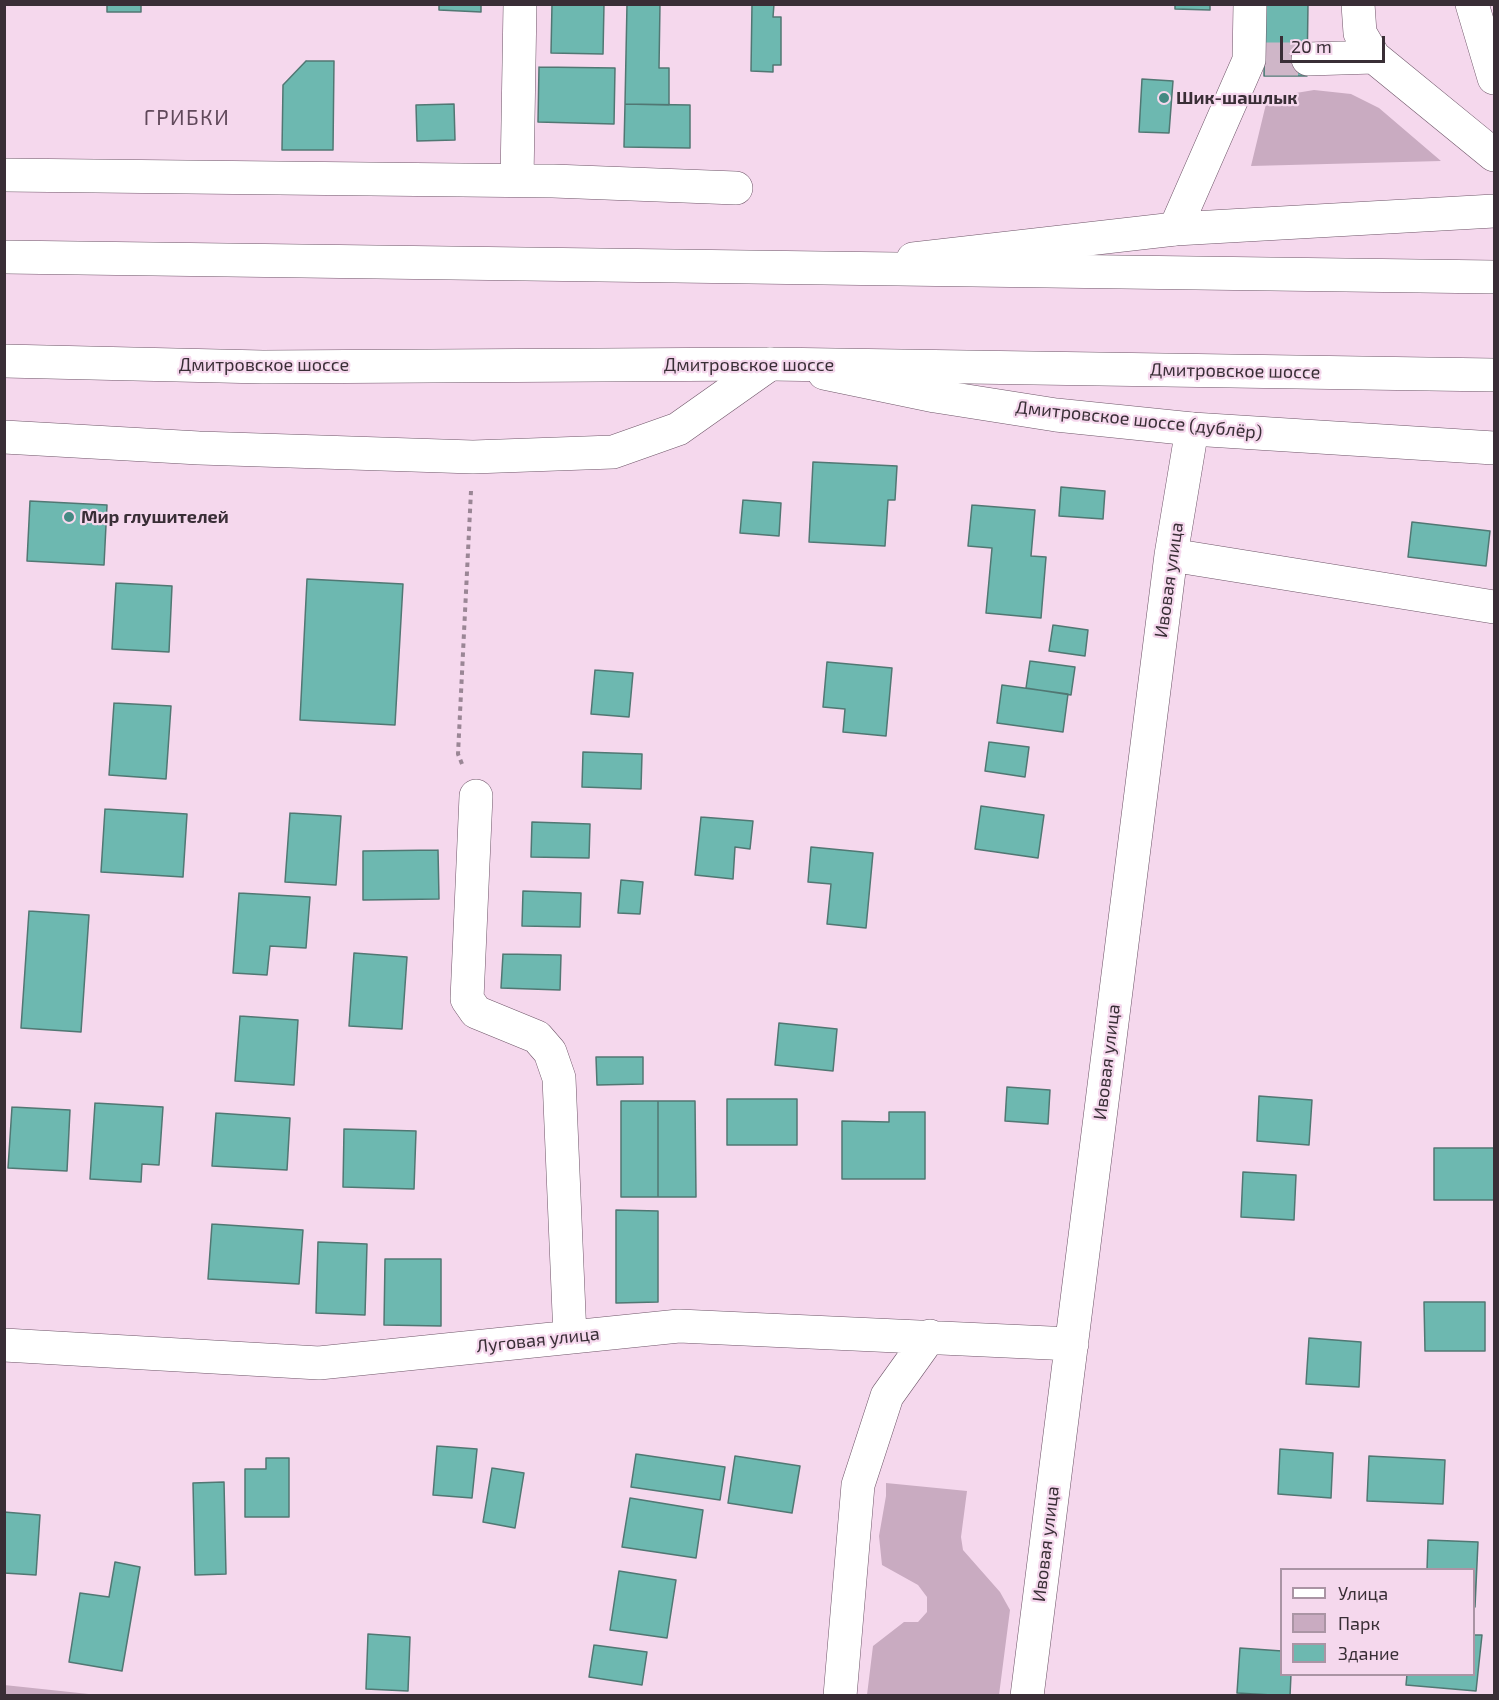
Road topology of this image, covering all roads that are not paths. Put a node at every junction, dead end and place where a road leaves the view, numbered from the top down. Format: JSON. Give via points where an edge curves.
{"nodes":[{"id":1,"x":520,"y":4,"type":"edge"},
{"id":2,"x":1250,"y":4,"type":"edge"},
{"id":3,"x":1358,"y":4,"type":"edge"},
{"id":4,"x":1472,"y":4,"type":"edge"},
{"id":5,"x":1374,"y":57,"type":"junction"},
{"id":6,"x":1308,"y":59,"type":"tunnel mouth"},
{"id":7,"x":1494,"y":78,"type":"edge"},
{"id":8,"x":1494,"y":155,"type":"edge"},
{"id":9,"x":4,"y":175,"type":"edge"},
{"id":10,"x":517,"y":180,"type":"junction"},
{"id":11,"x":736,"y":188,"type":"dead end"},
{"id":12,"x":1494,"y":211,"type":"edge"},
{"id":13,"x":1175,"y":229,"type":"junction"},
{"id":14,"x":4,"y":257,"type":"edge"},
{"id":15,"x":841,"y":266,"type":"junction"},
{"id":16,"x":1494,"y":278,"type":"edge"},
{"id":17,"x":4,"y":361,"type":"edge"},
{"id":18,"x":778,"y":365,"type":"junction"},
{"id":19,"x":1494,"y":375,"type":"edge"},
{"id":20,"x":1192,"y":429,"type":"junction"},
{"id":21,"x":4,"y":437,"type":"edge"},
{"id":22,"x":1494,"y":448,"type":"edge"},
{"id":23,"x":1171,"y":555,"type":"junction"},
{"id":24,"x":1494,"y":607,"type":"edge"},
{"id":25,"x":476,"y":796,"type":"road end"},
{"id":26,"x":570,"y":1336,"type":"junction"},
{"id":27,"x":930,"y":1336,"type":"junction"},
{"id":28,"x":1072,"y":1344,"type":"junction"},
{"id":29,"x":4,"y":1345,"type":"edge"},
{"id":30,"x":840,"y":1695,"type":"edge"},
{"id":31,"x":1027,"y":1695,"type":"edge"}],
"edges":[{"from":1,"to":10,"type":"main road"},
{"from":2,"to":13,"type":"main road","via":[[1257,59]]},
{"from":3,"to":5,"type":"main road","via":[[1360,33]]},
{"from":4,"to":7,"type":"main road"},
{"from":5,"to":6,"type":"main road"},
{"from":5,"to":8,"type":"main road"},
{"from":9,"to":10,"type":"main road"},
{"from":10,"to":11,"type":"main road"},
{"from":12,"to":13,"type":"main road"},
{"from":13,"to":15,"type":"main road"},
{"from":14,"to":15,"type":"main road"},
{"from":15,"to":16,"type":"main road"},
{"from":17,"to":18,"type":"main road","name":"Дмитровское шоссе","via":[[263,367]]},
{"from":18,"to":19,"type":"main road","name":"Дмитровское шоссе"},
{"from":18,"to":20,"type":"main road","name":"Дмитровское шоссе (дублёр)","via":[[946,398],[1056,415]]},
{"from":18,"to":21,"type":"main road","via":[[678,429],[613,452],[473,457]]},
{"from":20,"to":22,"type":"main road","name":"Дмитровское шоссе (дублёр)"},
{"from":20,"to":23,"type":"main road","name":"Ивовая улица"},
{"from":23,"to":24,"type":"main road"},
{"from":23,"to":28,"type":"main road","name":"Ивовая улица"},
{"from":25,"to":26,"type":"main road","via":[[467,999],[476,1012],[537,1037],[550,1052],[559,1078]]},
{"from":26,"to":27,"type":"main road","name":"Луговая улица","via":[[679,1326]]},
{"from":26,"to":29,"type":"main road","name":"Луговая улица","via":[[319,1363]]},
{"from":27,"to":28,"type":"main road","name":"Луговая улица"},
{"from":27,"to":30,"type":"main road","via":[[887,1396],[858,1485]]},
{"from":28,"to":31,"type":"main road","name":"Ивовая улица"}]}
